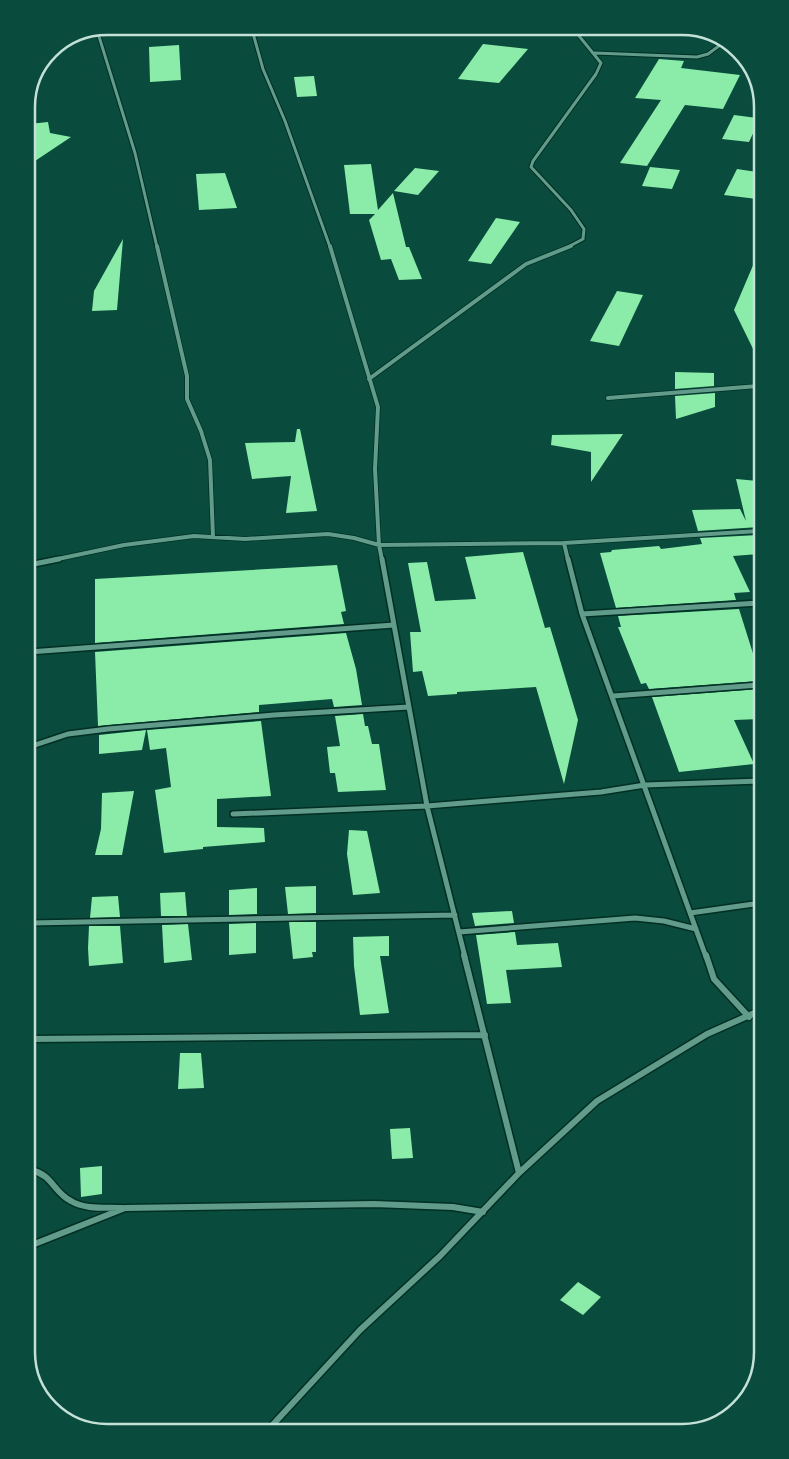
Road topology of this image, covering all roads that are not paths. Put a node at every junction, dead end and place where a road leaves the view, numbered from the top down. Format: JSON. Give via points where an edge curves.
{"nodes":[{"id":1,"x":254,"y":35,"type":"edge"},
{"id":2,"x":579,"y":35,"type":"edge"},
{"id":3,"x":99,"y":36,"type":"edge"},
{"id":4,"x":720,"y":45,"type":"edge"},
{"id":5,"x":594,"y":53,"type":"junction"},
{"id":6,"x":369,"y":379,"type":"junction"},
{"id":7,"x":754,"y":386,"type":"edge"},
{"id":8,"x":608,"y":398,"type":"dead end"},
{"id":9,"x":754,"y":531,"type":"edge"},
{"id":10,"x":213,"y":537,"type":"junction"},
{"id":11,"x":564,"y":543,"type":"junction"},
{"id":12,"x":379,"y":545,"type":"junction"},
{"id":13,"x":35,"y":564,"type":"edge"},
{"id":14,"x":754,"y":603,"type":"edge"},
{"id":15,"x":582,"y":614,"type":"junction"},
{"id":16,"x":394,"y":625,"type":"junction"},
{"id":17,"x":35,"y":652,"type":"edge"},
{"id":18,"x":754,"y":685,"type":"edge"},
{"id":19,"x":613,"y":696,"type":"junction"},
{"id":20,"x":409,"y":707,"type":"junction"},
{"id":21,"x":35,"y":744,"type":"edge"},
{"id":22,"x":754,"y":782,"type":"edge"},
{"id":23,"x":645,"y":785,"type":"junction"},
{"id":24,"x":427,"y":806,"type":"junction"},
{"id":25,"x":233,"y":814,"type":"dead end"},
{"id":26,"x":754,"y":904,"type":"edge"},
{"id":27,"x":690,"y":913,"type":"junction"},
{"id":28,"x":455,"y":915,"type":"junction"},
{"id":29,"x":35,"y":923,"type":"edge"},
{"id":30,"x":696,"y":930,"type":"junction"},
{"id":31,"x":459,"y":932,"type":"junction"},
{"id":32,"x":754,"y":1014,"type":"edge"},
{"id":33,"x":749,"y":1017,"type":"junction"},
{"id":34,"x":485,"y":1035,"type":"junction"},
{"id":35,"x":35,"y":1039,"type":"edge"},
{"id":36,"x":35,"y":1171,"type":"edge"},
{"id":37,"x":519,"y":1172,"type":"junction"},
{"id":38,"x":125,"y":1208,"type":"junction"},
{"id":39,"x":483,"y":1212,"type":"junction"},
{"id":40,"x":35,"y":1244,"type":"edge"},
{"id":41,"x":273,"y":1424,"type":"edge"}],
"edges":[{"from":1,"to":6,"type":"street","via":[[263,69],[329,242]]},
{"from":2,"to":5,"type":"street"},
{"from":3,"to":10,"type":"street","via":[[135,153],[187,376],[187,399],[210,460]]},
{"from":4,"to":5,"type":"street","via":[[697,58]]},
{"from":5,"to":6,"type":"street","via":[[601,63],[596,74],[531,167],[571,210],[584,229],[583,239],[526,264]]},
{"from":6,"to":12,"type":"street","via":[[378,407],[375,469]]},
{"from":7,"to":8,"type":"street"},
{"from":9,"to":11,"type":"street"},
{"from":10,"to":12,"type":"street","via":[[245,539],[328,534]]},
{"from":10,"to":13,"type":"street","via":[[194,536],[124,545]]},
{"from":11,"to":12,"type":"street"},
{"from":11,"to":15,"type":"street"},
{"from":12,"to":16,"type":"street"},
{"from":14,"to":15,"type":"street"},
{"from":15,"to":19,"type":"street"},
{"from":16,"to":17,"type":"street"},
{"from":16,"to":20,"type":"street"},
{"from":18,"to":19,"type":"street"},
{"from":19,"to":23,"type":"street"},
{"from":20,"to":21,"type":"street","via":[[108,729],[68,734]]},
{"from":20,"to":24,"type":"street"},
{"from":22,"to":23,"type":"street"},
{"from":23,"to":24,"type":"street","via":[[601,792]]},
{"from":23,"to":27,"type":"street"},
{"from":24,"to":25,"type":"street"},
{"from":24,"to":28,"type":"street"},
{"from":26,"to":27,"type":"street"},
{"from":27,"to":30,"type":"street"},
{"from":28,"to":29,"type":"street"},
{"from":28,"to":31,"type":"street"},
{"from":30,"to":31,"type":"street","via":[[664,921],[635,918]]},
{"from":30,"to":33,"type":"street","via":[[714,979]]},
{"from":31,"to":34,"type":"street"},
{"from":32,"to":33,"type":"street"},
{"from":33,"to":37,"type":"street","via":[[707,1034],[597,1101]]},
{"from":34,"to":35,"type":"street"},
{"from":34,"to":37,"type":"street"},
{"from":36,"to":38,"type":"street","via":[[49,1176],[70,1201]]},
{"from":37,"to":39,"type":"street"},
{"from":38,"to":39,"type":"street","via":[[374,1204],[453,1207]]},
{"from":38,"to":40,"type":"street"},
{"from":39,"to":41,"type":"street","via":[[360,1330]]}]}
